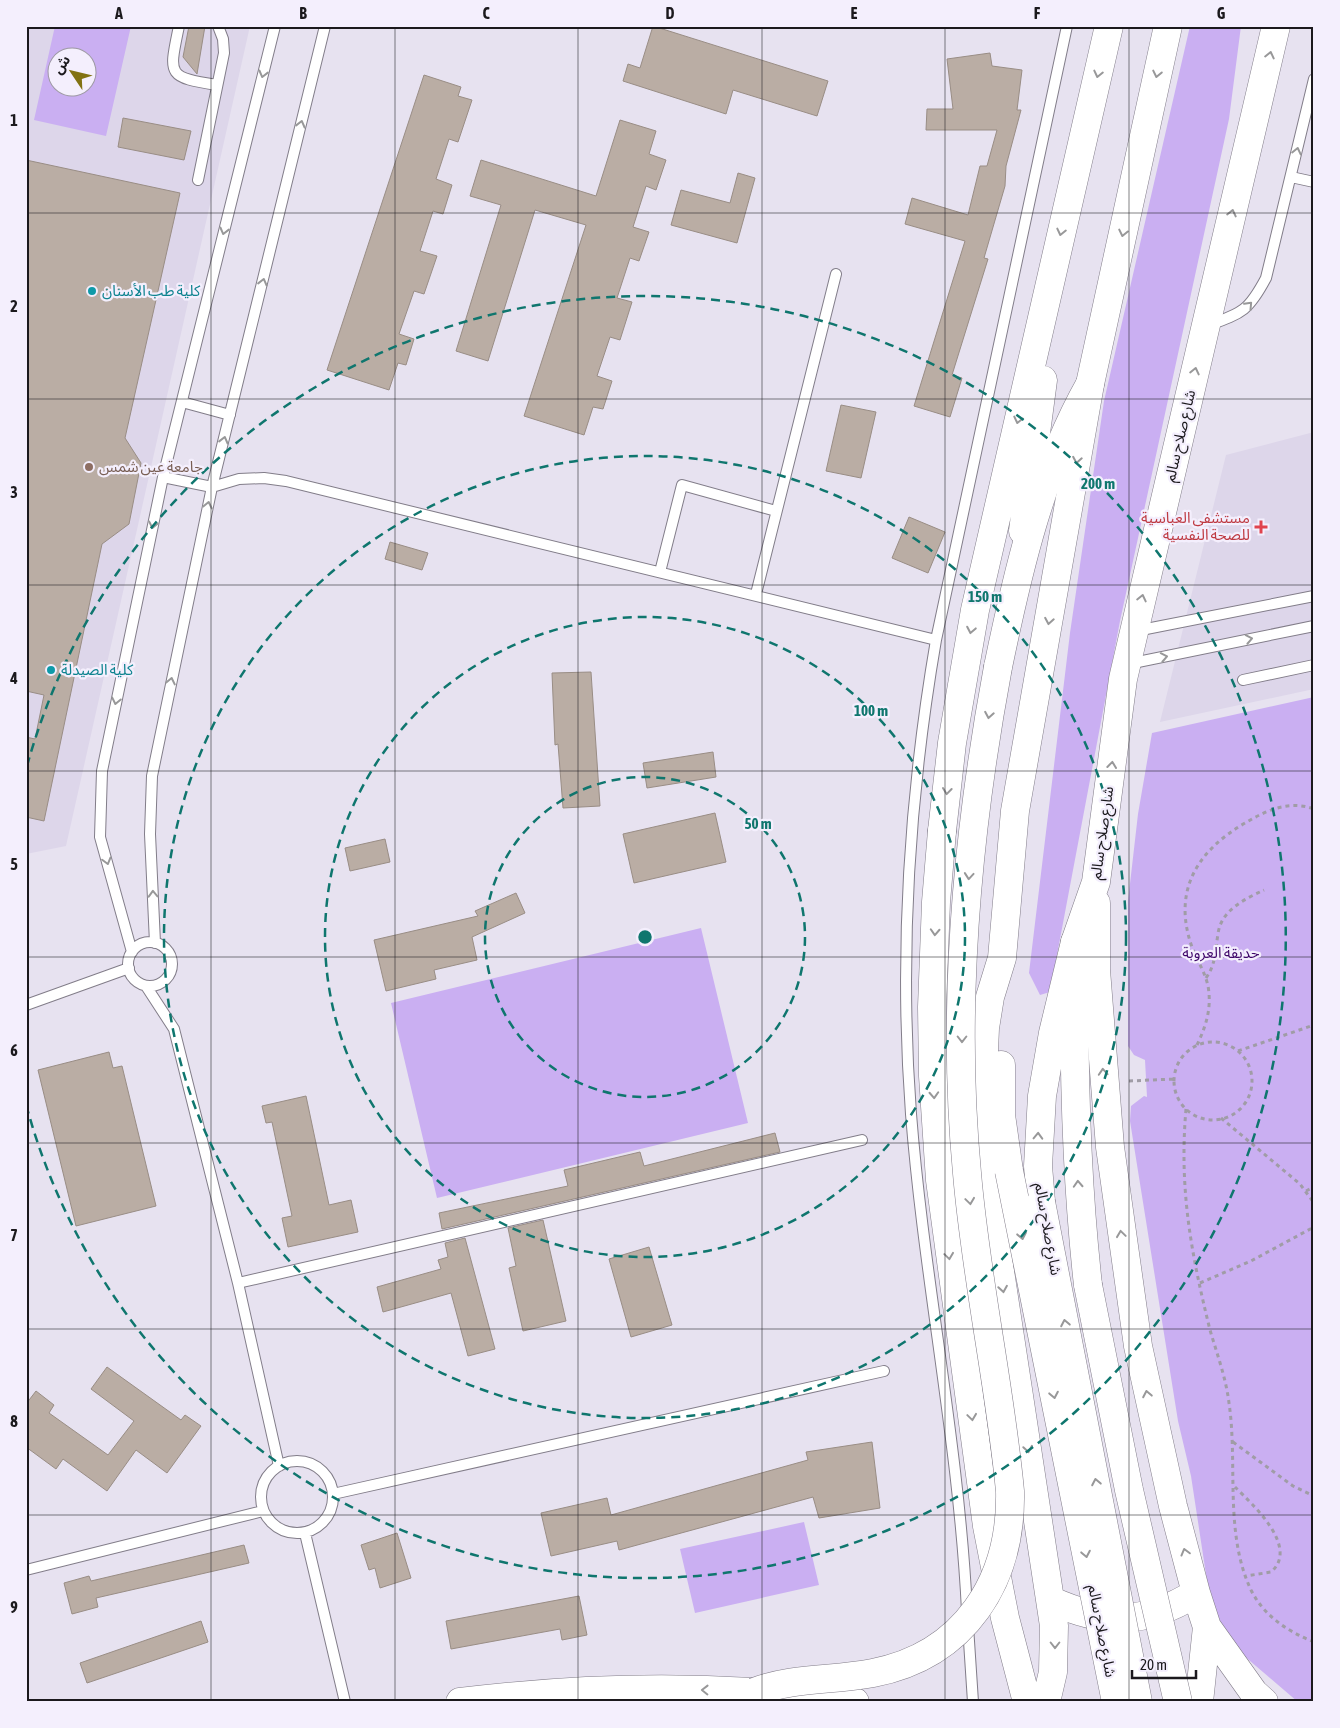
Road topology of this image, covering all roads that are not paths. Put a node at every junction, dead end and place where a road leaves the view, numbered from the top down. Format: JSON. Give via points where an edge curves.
{"nodes":[{"id":1,"x":179,"y":26,"type":"edge"},
{"id":2,"x":218,"y":26,"type":"edge"},
{"id":3,"x":275,"y":26,"type":"edge"},
{"id":4,"x":325,"y":26,"type":"edge"},
{"id":5,"x":1067,"y":26,"type":"edge"},
{"id":6,"x":1109,"y":26,"type":"edge"},
{"id":7,"x":1168,"y":26,"type":"edge"},
{"id":8,"x":1276,"y":26,"type":"edge"},
{"id":9,"x":1314,"y":79,"type":"edge"},
{"id":10,"x":217,"y":85,"type":"junction"},
{"id":11,"x":1291,"y":177,"type":"junction"},
{"id":12,"x":198,"y":180,"type":"dead end"},
{"id":13,"x":1314,"y":182,"type":"edge"},
{"id":14,"x":836,"y":274,"type":"dead end"},
{"id":15,"x":1044,"y":304,"type":"junction"},
{"id":16,"x":1206,"y":326,"type":"junction"},
{"id":17,"x":1090,"y":384,"type":"junction"},
{"id":18,"x":182,"y":402,"type":"junction"},
{"id":19,"x":230,"y":415,"type":"junction"},
{"id":20,"x":163,"y":477,"type":"junction"},
{"id":21,"x":212,"y":487,"type":"junction"},
{"id":22,"x":776,"y":510,"type":"junction"},
{"id":23,"x":660,"y":572,"type":"junction"},
{"id":24,"x":1016,"y":576,"type":"junction"},
{"id":25,"x":756,"y":594,"type":"junction"},
{"id":26,"x":1314,"y":596,"type":"edge"},
{"id":27,"x":1314,"y":626,"type":"edge"},
{"id":28,"x":1134,"y":631,"type":"junction"},
{"id":29,"x":936,"y":640,"type":"junction"},
{"id":30,"x":1126,"y":664,"type":"junction"},
{"id":31,"x":1314,"y":665,"type":"edge"},
{"id":32,"x":1244,"y":680,"type":"dead end"},
{"id":33,"x":1096,"y":882,"type":"junction"},
{"id":34,"x":1075,"y":942,"type":"junction"},
{"id":35,"x":155,"y":943,"type":"junction"},
{"id":36,"x":132,"y":952,"type":"junction"},
{"id":37,"x":129,"y":968,"type":"junction"},
{"id":38,"x":146,"y":986,"type":"junction"},
{"id":39,"x":990,"y":997,"type":"junction"},
{"id":40,"x":26,"y":1004,"type":"edge"},
{"id":41,"x":862,"y":1140,"type":"dead end"},
{"id":42,"x":238,"y":1283,"type":"junction"},
{"id":43,"x":884,"y":1371,"type":"dead end"},
{"id":44,"x":279,"y":1466,"type":"junction"},
{"id":45,"x":333,"y":1494,"type":"junction"},
{"id":46,"x":263,"y":1511,"type":"junction"},
{"id":47,"x":305,"y":1533,"type":"junction"},
{"id":48,"x":26,"y":1570,"type":"edge"},
{"id":49,"x":1196,"y":1593,"type":"junction"},
{"id":50,"x":1052,"y":1601,"type":"junction"},
{"id":51,"x":1207,"y":1627,"type":"junction"},
{"id":52,"x":754,"y":1692,"type":"junction"},
{"id":53,"x":345,"y":1702,"type":"edge"},
{"id":54,"x":460,"y":1702,"type":"edge"},
{"id":55,"x":855,"y":1702,"type":"edge"},
{"id":56,"x":973,"y":1702,"type":"edge"},
{"id":57,"x":1027,"y":1702,"type":"edge"},
{"id":58,"x":1046,"y":1702,"type":"edge"},
{"id":59,"x":1116,"y":1702,"type":"edge"},
{"id":60,"x":1138,"y":1702,"type":"edge"},
{"id":61,"x":1178,"y":1702,"type":"edge"},
{"id":62,"x":1199,"y":1702,"type":"edge"},
{"id":63,"x":1264,"y":1702,"type":"edge"}],
"edges":[{"from":1,"to":10,"type":"lane","via":[[171,62],[175,73],[185,80]]},
{"from":2,"to":10,"type":"lane","via":[[224,53]]},
{"from":3,"to":18,"type":"lane","one_way":true},
{"from":19,"to":4,"type":"lane","one_way":true},
{"from":5,"to":29,"type":"lane"},
{"from":6,"to":15,"type":"main road","one_way":true},
{"from":7,"to":17,"type":"main road","name":"شارع صلاح سالم","one_way":true},
{"from":16,"to":8,"type":"main road","name":"شارع صلاح سالم","one_way":true},
{"from":11,"to":9,"type":"lane","one_way":true},
{"from":10,"to":12,"type":"lane"},
{"from":11,"to":13,"type":"lane"},
{"from":16,"to":11,"type":"lane","one_way":true,"via":[[1239,314],[1261,288],[1269,271]]},
{"from":14,"to":22,"type":"lane"},
{"from":15,"to":24,"type":"main road","via":[[1046,361]]},
{"from":15,"to":57,"type":"main road","one_way":true,"bridge":true,"via":[[975,610],[954,734],[942,831],[932,1007],[939,1172],[987,1526],[1005,1618]]},
{"from":28,"to":16,"type":"main road","name":"شارع صلاح سالم","one_way":true},
{"from":17,"to":24,"type":"main road","via":[[1058,448]]},
{"from":17,"to":39,"type":"main road","name":"شارع صلاح سالم","one_way":true,"via":[[1015,811],[1002,958]]},
{"from":18,"to":19,"type":"lane"},
{"from":18,"to":20,"type":"lane"},
{"from":21,"to":19,"type":"lane","one_way":true},
{"from":20,"to":21,"type":"lane"},
{"from":20,"to":36,"type":"lane","one_way":true,"via":[[102,771],[100,837]]},
{"from":21,"to":23,"type":"lane","via":[[239,479],[286,481]]},
{"from":35,"to":21,"type":"lane","one_way":true,"via":[[150,834],[152,776]]},
{"from":22,"to":23,"type":"lane","via":[[682,485]]},
{"from":22,"to":25,"type":"lane"},
{"from":23,"to":25,"type":"lane"},
{"from":24,"to":52,"type":"main road","one_way":true,"bridge":true,"via":[[985,739],[970,856],[963,956],[962,1065],[967,1174],[1010,1491],[1010,1522],[1004,1552],[994,1582],[978,1608],[957,1632],[931,1651],[887,1670],[796,1681]]},
{"from":25,"to":29,"type":"lane"},
{"from":26,"to":28,"type":"lane"},
{"from":30,"to":27,"type":"lane","one_way":true},
{"from":28,"to":30,"type":"main road","name":"شارع صلاح سالم"},
{"from":29,"to":56,"type":"lane","via":[[922,724],[907,875],[906,1035],[920,1195],[961,1525]]},
{"from":33,"to":30,"type":"main road","name":"شارع صلاح سالم","one_way":true},
{"from":31,"to":32,"type":"lane"},
{"from":33,"to":34,"type":"main road","name":"شارع صلاح سالم"},
{"from":49,"to":33,"type":"main road","one_way":true,"via":[[1154,1427],[1138,1346],[1111,1156],[1096,970]]},
{"from":60,"to":34,"type":"main road","name":"شارع صلاح سالم","one_way":true,"bridge":true,"via":[[1041,1202],[1038,1166],[1042,1096]]},
{"from":61,"to":34,"type":"main road","one_way":true,"bridge":true,"via":[[1129,1490],[1088,1285],[1079,1207],[1074,1116]]},
{"from":35,"to":36,"type":"lane","via":[[146,943]]},
{"from":35,"to":38,"type":"lane","via":[[168,952],[171,969],[162,983]]},
{"from":36,"to":37,"type":"lane"},
{"from":37,"to":38,"type":"lane","via":[[132,976]]},
{"from":37,"to":40,"type":"lane"},
{"from":38,"to":42,"type":"lane","via":[[174,1029]]},
{"from":39,"to":50,"type":"main road","one_way":true,"via":[[981,1094],[984,1166]]},
{"from":39,"to":59,"type":"main road","name":"شارع صلاح سالم","one_way":true,"bridge":true,"via":[[1000,1048],[1001,1115],[1009,1171]]},
{"from":41,"to":42,"type":"lane"},
{"from":42,"to":44,"type":"lane"},
{"from":43,"to":45,"type":"lane"},
{"from":44,"to":45,"type":"lane","via":[[309,1463],[326,1475]]},
{"from":44,"to":46,"type":"lane","via":[[265,1481],[261,1491]]},
{"from":45,"to":47,"type":"lane","via":[[329,1514],[315,1529]]},
{"from":46,"to":47,"type":"lane","via":[[268,1520],[280,1529],[295,1534]]},
{"from":46,"to":48,"type":"lane"},
{"from":47,"to":53,"type":"lane"},
{"from":49,"to":50,"type":"main road","via":[[1173,1607],[1143,1616],[1112,1619],[1081,1614]]},
{"from":49,"to":51,"type":"main road"},
{"from":50,"to":58,"type":"main road","one_way":true,"via":[[1055,1649]]},
{"from":51,"to":62,"type":"main road"},
{"from":51,"to":63,"type":"main road","via":[[1254,1693]]},
{"from":52,"to":54,"type":"main road","one_way":true,"via":[[612,1690]]},
{"from":52,"to":55,"type":"main road"}]}
